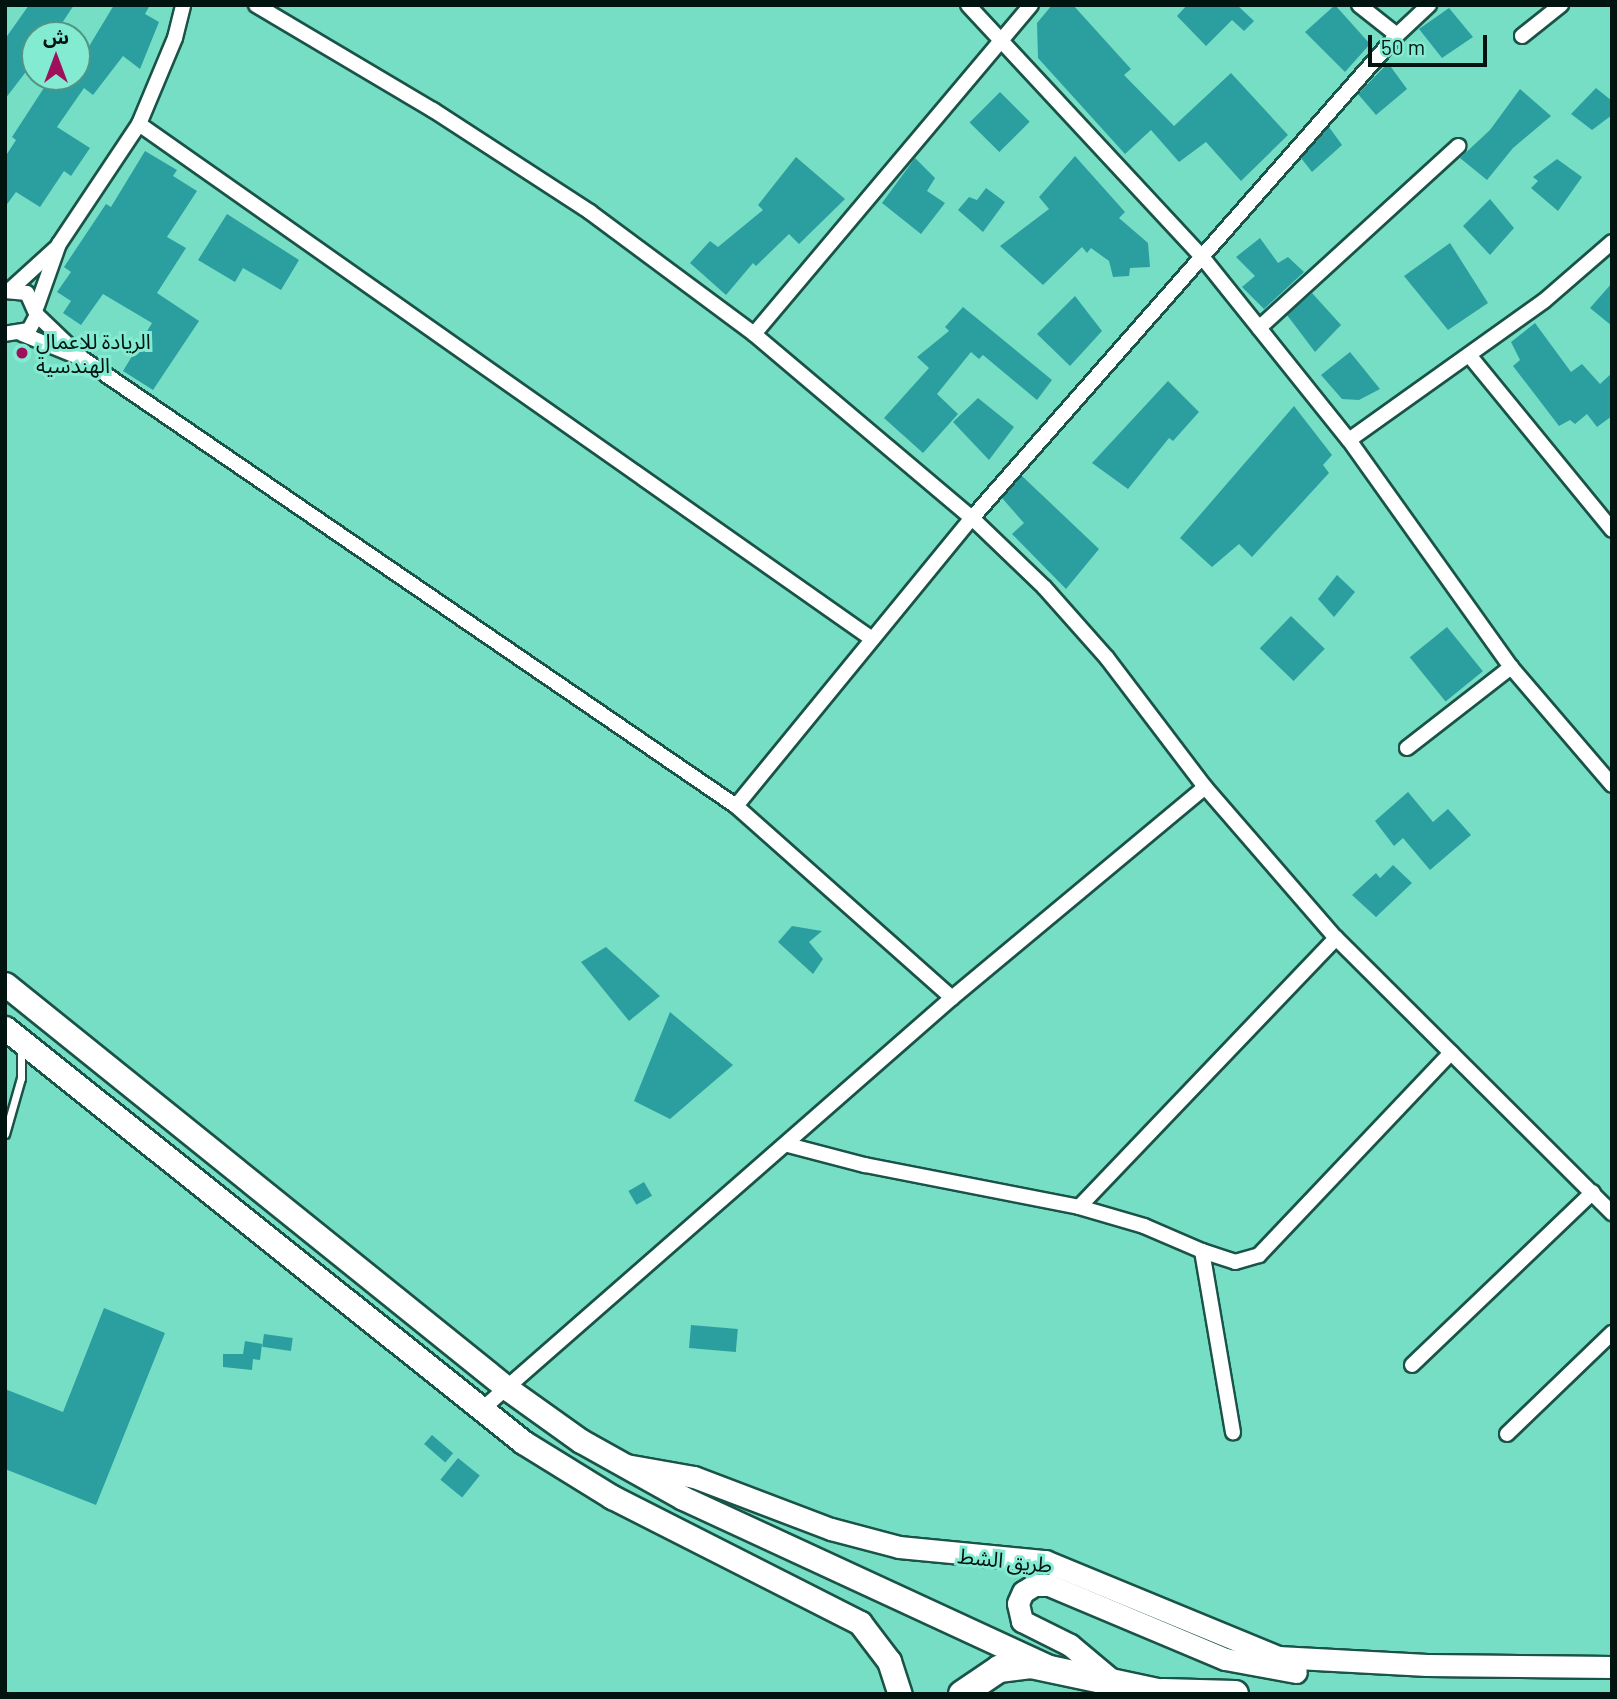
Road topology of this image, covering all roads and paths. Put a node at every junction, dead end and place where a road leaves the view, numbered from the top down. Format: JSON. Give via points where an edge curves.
{"nodes":[{"id":1,"x":183,"y":5,"type":"edge"},
{"id":2,"x":256,"y":5,"type":"edge"},
{"id":3,"x":968,"y":5,"type":"edge"},
{"id":4,"x":1031,"y":5,"type":"edge"},
{"id":5,"x":1359,"y":5,"type":"edge"},
{"id":6,"x":1429,"y":5,"type":"edge"},
{"id":7,"x":1561,"y":5,"type":"edge"},
{"id":8,"x":1397,"y":35,"type":"junction"},
{"id":9,"x":1522,"y":36,"type":"dead end"},
{"id":10,"x":1000,"y":39,"type":"junction"},
{"id":11,"x":139,"y":124,"type":"junction"},
{"id":12,"x":1458,"y":146,"type":"dead end"},
{"id":13,"x":1612,"y":243,"type":"edge"},
{"id":14,"x":60,"y":244,"type":"junction"},
{"id":15,"x":1203,"y":258,"type":"junction"},
{"id":16,"x":7,"y":289,"type":"edge"},
{"id":17,"x":37,"y":311,"type":"junction"},
{"id":18,"x":1259,"y":328,"type":"junction"},
{"id":19,"x":754,"y":334,"type":"junction"},
{"id":20,"x":12,"y":337,"type":"edge"},
{"id":21,"x":1469,"y":355,"type":"junction"},
{"id":22,"x":83,"y":359,"type":"junction"},
{"id":23,"x":1349,"y":440,"type":"junction"},
{"id":24,"x":972,"y":518,"type":"junction"},
{"id":25,"x":1612,"y":530,"type":"edge"},
{"id":26,"x":872,"y":639,"type":"junction"},
{"id":27,"x":1511,"y":667,"type":"junction"},
{"id":28,"x":1407,"y":748,"type":"dead end"},
{"id":29,"x":1612,"y":785,"type":"edge"},
{"id":30,"x":1205,"y":788,"type":"junction"},
{"id":31,"x":736,"y":806,"type":"junction"},
{"id":32,"x":1336,"y":938,"type":"junction"},
{"id":33,"x":5,"y":984,"type":"edge"},
{"id":34,"x":952,"y":998,"type":"junction"},
{"id":35,"x":13,"y":1034,"type":"edge"},
{"id":36,"x":1451,"y":1053,"type":"junction"},
{"id":37,"x":128,"y":1083,"type":"junction"},
{"id":38,"x":107,"y":1110,"type":"junction"},
{"id":39,"x":5,"y":1134,"type":"edge"},
{"id":40,"x":788,"y":1145,"type":"junction"},
{"id":41,"x":1593,"y":1192,"type":"junction"},
{"id":42,"x":1079,"y":1207,"type":"junction"},
{"id":43,"x":1612,"y":1213,"type":"edge"},
{"id":44,"x":1202,"y":1251,"type":"junction"},
{"id":45,"x":1612,"y":1333,"type":"edge"},
{"id":46,"x":1412,"y":1365,"type":"dead end"},
{"id":47,"x":508,"y":1389,"type":"junction"},
{"id":48,"x":480,"y":1411,"type":"junction"},
{"id":49,"x":1233,"y":1432,"type":"dead end"},
{"id":50,"x":1507,"y":1434,"type":"dead end"},
{"id":51,"x":619,"y":1464,"type":"junction"},
{"id":52,"x":1427,"y":1665,"type":"junction"},
{"id":53,"x":1047,"y":1666,"type":"junction"},
{"id":54,"x":1612,"y":1667,"type":"edge"},
{"id":55,"x":1113,"y":1681,"type":"junction"},
{"id":56,"x":1165,"y":1693,"type":"edge"},
{"id":57,"x":900,"y":1694,"type":"edge"},
{"id":58,"x":962,"y":1694,"type":"edge"},
{"id":59,"x":1235,"y":1694,"type":"edge"}],
"edges":[{"from":1,"to":11,"type":"street","via":[[175,38]]},
{"from":2,"to":19,"type":"street","via":[[433,110],[590,212]]},
{"from":3,"to":10,"type":"street"},
{"from":4,"to":10,"type":"street"},
{"from":5,"to":8,"type":"street"},
{"from":6,"to":8,"type":"street"},
{"from":7,"to":9,"type":"street"},
{"from":8,"to":15,"type":"street"},
{"from":10,"to":15,"type":"street"},
{"from":10,"to":19,"type":"street"},
{"from":11,"to":14,"type":"street"},
{"from":11,"to":26,"type":"street"},
{"from":12,"to":18,"type":"street"},
{"from":13,"to":21,"type":"street","via":[[1544,301]]},
{"from":14,"to":16,"type":"street"},
{"from":14,"to":17,"type":"street"},
{"from":15,"to":18,"type":"street"},
{"from":15,"to":24,"type":"street"},
{"from":16,"to":17,"type":"street","via":[[27,293]]},
{"from":17,"to":20,"type":"street"},
{"from":17,"to":22,"type":"street"},
{"from":18,"to":23,"type":"street"},
{"from":19,"to":24,"type":"street"},
{"from":20,"to":22,"type":"street"},
{"from":21,"to":23,"type":"street"},
{"from":21,"to":25,"type":"street"},
{"from":22,"to":31,"type":"street"},
{"from":23,"to":27,"type":"street"},
{"from":24,"to":26,"type":"street"},
{"from":24,"to":30,"type":"street","via":[[1044,587],[1107,658]]},
{"from":26,"to":31,"type":"street"},
{"from":27,"to":28,"type":"street"},
{"from":27,"to":29,"type":"street"},
{"from":30,"to":32,"type":"street"},
{"from":30,"to":34,"type":"street"},
{"from":31,"to":34,"type":"street"},
{"from":32,"to":36,"type":"street"},
{"from":32,"to":42,"type":"street"},
{"from":33,"to":37,"type":"main road"},
{"from":34,"to":40,"type":"street"},
{"from":35,"to":38,"type":"main road"},
{"from":35,"to":39,"type":"lane","via":[[20,1078]]},
{"from":36,"to":41,"type":"street"},
{"from":36,"to":44,"type":"street","via":[[1259,1255],[1235,1262]]},
{"from":37,"to":38,"type":"main road"},
{"from":37,"to":47,"type":"main road"},
{"from":38,"to":48,"type":"main road"},
{"from":40,"to":42,"type":"street","via":[[865,1165]]},
{"from":40,"to":47,"type":"street"},
{"from":41,"to":43,"type":"street"},
{"from":41,"to":46,"type":"street"},
{"from":42,"to":44,"type":"street","via":[[1144,1226]]},
{"from":44,"to":49,"type":"street"},
{"from":45,"to":50,"type":"street"},
{"from":47,"to":48,"type":"street"},
{"from":47,"to":51,"type":"main road"},
{"from":48,"to":57,"type":"main road","via":[[612,1497],[860,1623],[889,1661]]},
{"from":51,"to":52,"type":"main road","name":"طريق الشط","via":[[694,1478],[831,1529],[900,1547],[1045,1561],[1278,1657]]},
{"from":51,"to":53,"type":"main road","via":[[682,1498]]},
{"from":52,"to":54,"type":"main road","name":"طريق الشط"},
{"from":52,"to":55,"type":"main road","name":"طريق الشط","via":[[1345,1673],[1265,1669],[1205,1651],[1049,1585],[1034,1585],[1023,1592],[1017,1603],[1023,1620],[1070,1645]]},
{"from":53,"to":55,"type":"highway"},
{"from":53,"to":58,"type":"highway","via":[[999,1669]]},
{"from":55,"to":56,"type":"highway"},
{"from":56,"to":59,"type":"highway"}]}
